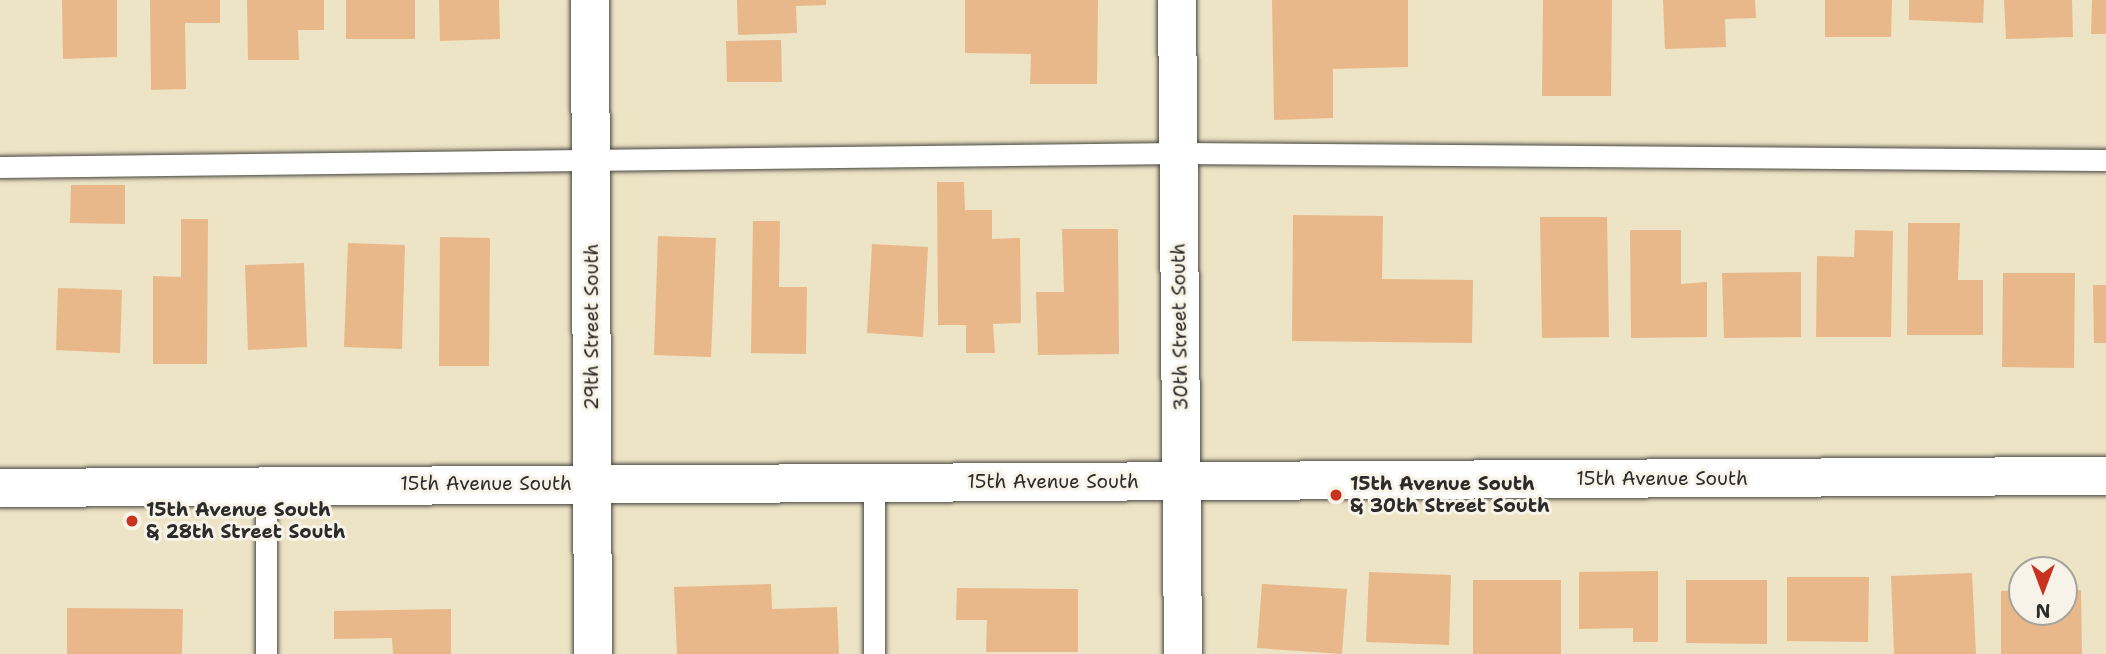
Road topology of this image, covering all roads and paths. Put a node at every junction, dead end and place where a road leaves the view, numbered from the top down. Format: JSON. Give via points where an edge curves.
{"nodes":[{"id":1,"x":590,"y":0,"type":"edge"},
{"id":2,"x":1177,"y":0,"type":"edge"},
{"id":3,"x":1179,"y":153,"type":"junction"},
{"id":4,"x":591,"y":158,"type":"junction"},
{"id":5,"x":2106,"y":160,"type":"edge"},
{"id":6,"x":0,"y":167,"type":"edge"},
{"id":7,"x":2106,"y":476,"type":"edge"},
{"id":8,"x":874,"y":482,"type":"junction"},
{"id":9,"x":1182,"y":482,"type":"junction"},
{"id":10,"x":592,"y":483,"type":"junction"},
{"id":11,"x":266,"y":486,"type":"junction"},
{"id":12,"x":0,"y":488,"type":"edge"},
{"id":13,"x":267,"y":654,"type":"edge"},
{"id":14,"x":593,"y":654,"type":"edge"},
{"id":15,"x":874,"y":654,"type":"edge"},
{"id":16,"x":1183,"y":654,"type":"edge"}],
"edges":[{"from":1,"to":4,"type":"street","name":"29th Street South"},
{"from":2,"to":3,"type":"street","name":"30th Street South"},
{"from":3,"to":4,"type":"lane"},
{"from":3,"to":5,"type":"lane"},
{"from":3,"to":9,"type":"street","name":"30th Street South"},
{"from":4,"to":6,"type":"lane"},
{"from":4,"to":10,"type":"street","name":"29th Street South"},
{"from":7,"to":9,"type":"street","name":"15th Avenue South"},
{"from":8,"to":9,"type":"street","name":"15th Avenue South"},
{"from":8,"to":10,"type":"street","name":"15th Avenue South"},
{"from":8,"to":15,"type":"lane"},
{"from":9,"to":16,"type":"street","name":"30th Street South"},
{"from":10,"to":11,"type":"street","name":"15th Avenue South"},
{"from":10,"to":14,"type":"street","name":"29th Street South"},
{"from":11,"to":12,"type":"street","name":"15th Avenue South"},
{"from":11,"to":13,"type":"lane"}]}
